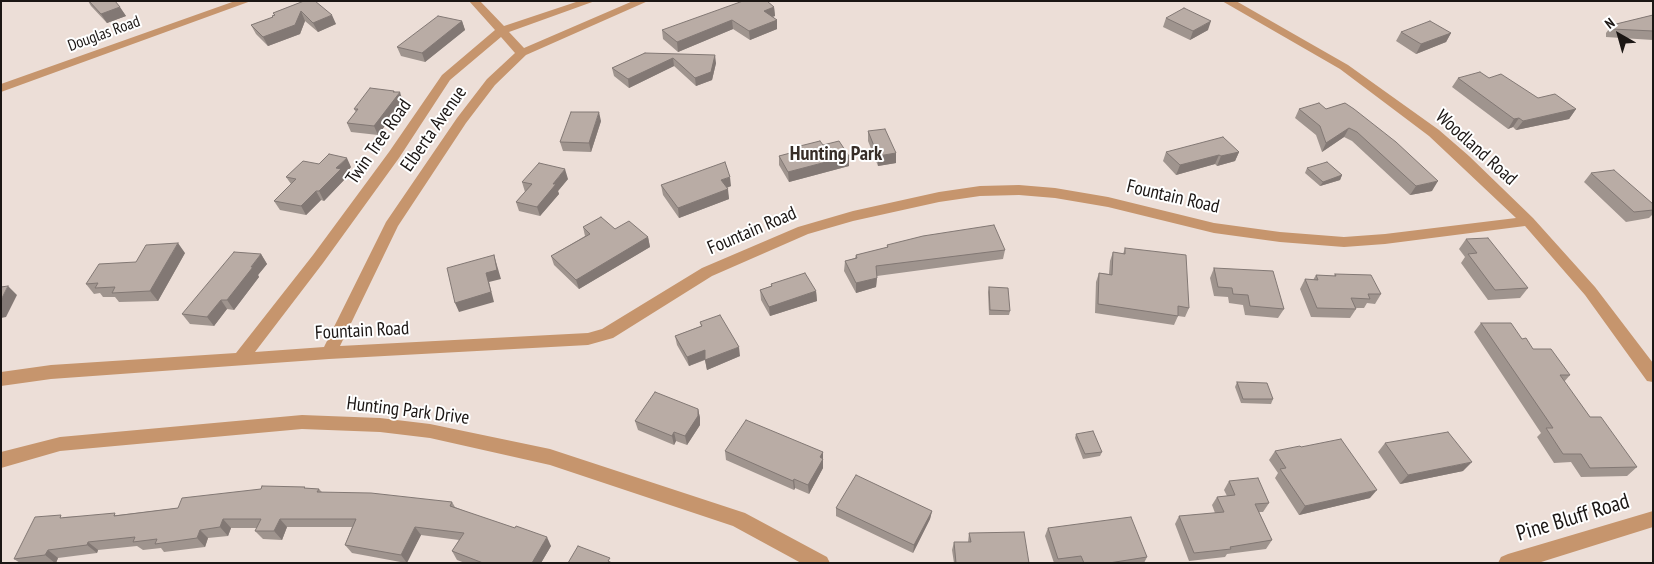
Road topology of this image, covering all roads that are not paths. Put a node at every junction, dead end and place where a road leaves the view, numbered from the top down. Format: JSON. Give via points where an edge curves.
{"nodes":[{"id":1,"x":246,"y":1,"type":"edge"},
{"id":2,"x":474,"y":1,"type":"edge"},
{"id":3,"x":590,"y":1,"type":"edge"},
{"id":4,"x":643,"y":1,"type":"edge"},
{"id":5,"x":1227,"y":1,"type":"edge"},
{"id":6,"x":501,"y":31,"type":"junction"},
{"id":7,"x":522,"y":53,"type":"junction"},
{"id":8,"x":1,"y":88,"type":"edge"},
{"id":9,"x":1528,"y":221,"type":"junction"},
{"id":10,"x":329,"y":353,"type":"junction"},
{"id":11,"x":240,"y":360,"type":"junction"},
{"id":12,"x":1653,"y":376,"type":"edge"},
{"id":13,"x":1,"y":379,"type":"edge"},
{"id":14,"x":1,"y":460,"type":"edge"},
{"id":15,"x":1653,"y":518,"type":"edge"},
{"id":16,"x":820,"y":563,"type":"edge"},
{"id":17,"x":1508,"y":563,"type":"edge"}],
"edges":[{"from":1,"to":8,"type":"street","name":"Douglas Road"},
{"from":2,"to":6,"type":"street"},
{"from":3,"to":6,"type":"street","name":"Twin Tree Road"},
{"from":4,"to":7,"type":"street","name":"Elberta Avenue"},
{"from":5,"to":9,"type":"street","name":"Woodland Road","via":[[1344,67],[1434,132]]},
{"from":6,"to":7,"type":"street"},
{"from":6,"to":11,"type":"street","name":"Twin Tree Road","via":[[446,78],[336,235]]},
{"from":7,"to":10,"type":"street","name":"Elberta Avenue","via":[[490,82],[391,225]]},
{"from":9,"to":10,"type":"street","name":"Fountain Road","via":[[1344,242],[1214,228],[1108,202],[1055,193],[980,191],[920,201],[802,230],[708,272],[607,334],[588,339]]},
{"from":9,"to":12,"type":"street","name":"Woodland Road","via":[[1590,291]]},
{"from":10,"to":11,"type":"street","name":"Fountain Road"},
{"from":11,"to":13,"type":"street","name":"Fountain Road","via":[[51,372]]},
{"from":14,"to":16,"type":"street","name":"Hunting Park Drive","via":[[60,444],[302,422],[430,431],[550,458],[738,519]]},
{"from":15,"to":17,"type":"street","name":"Pine Bluff Road"}]}
